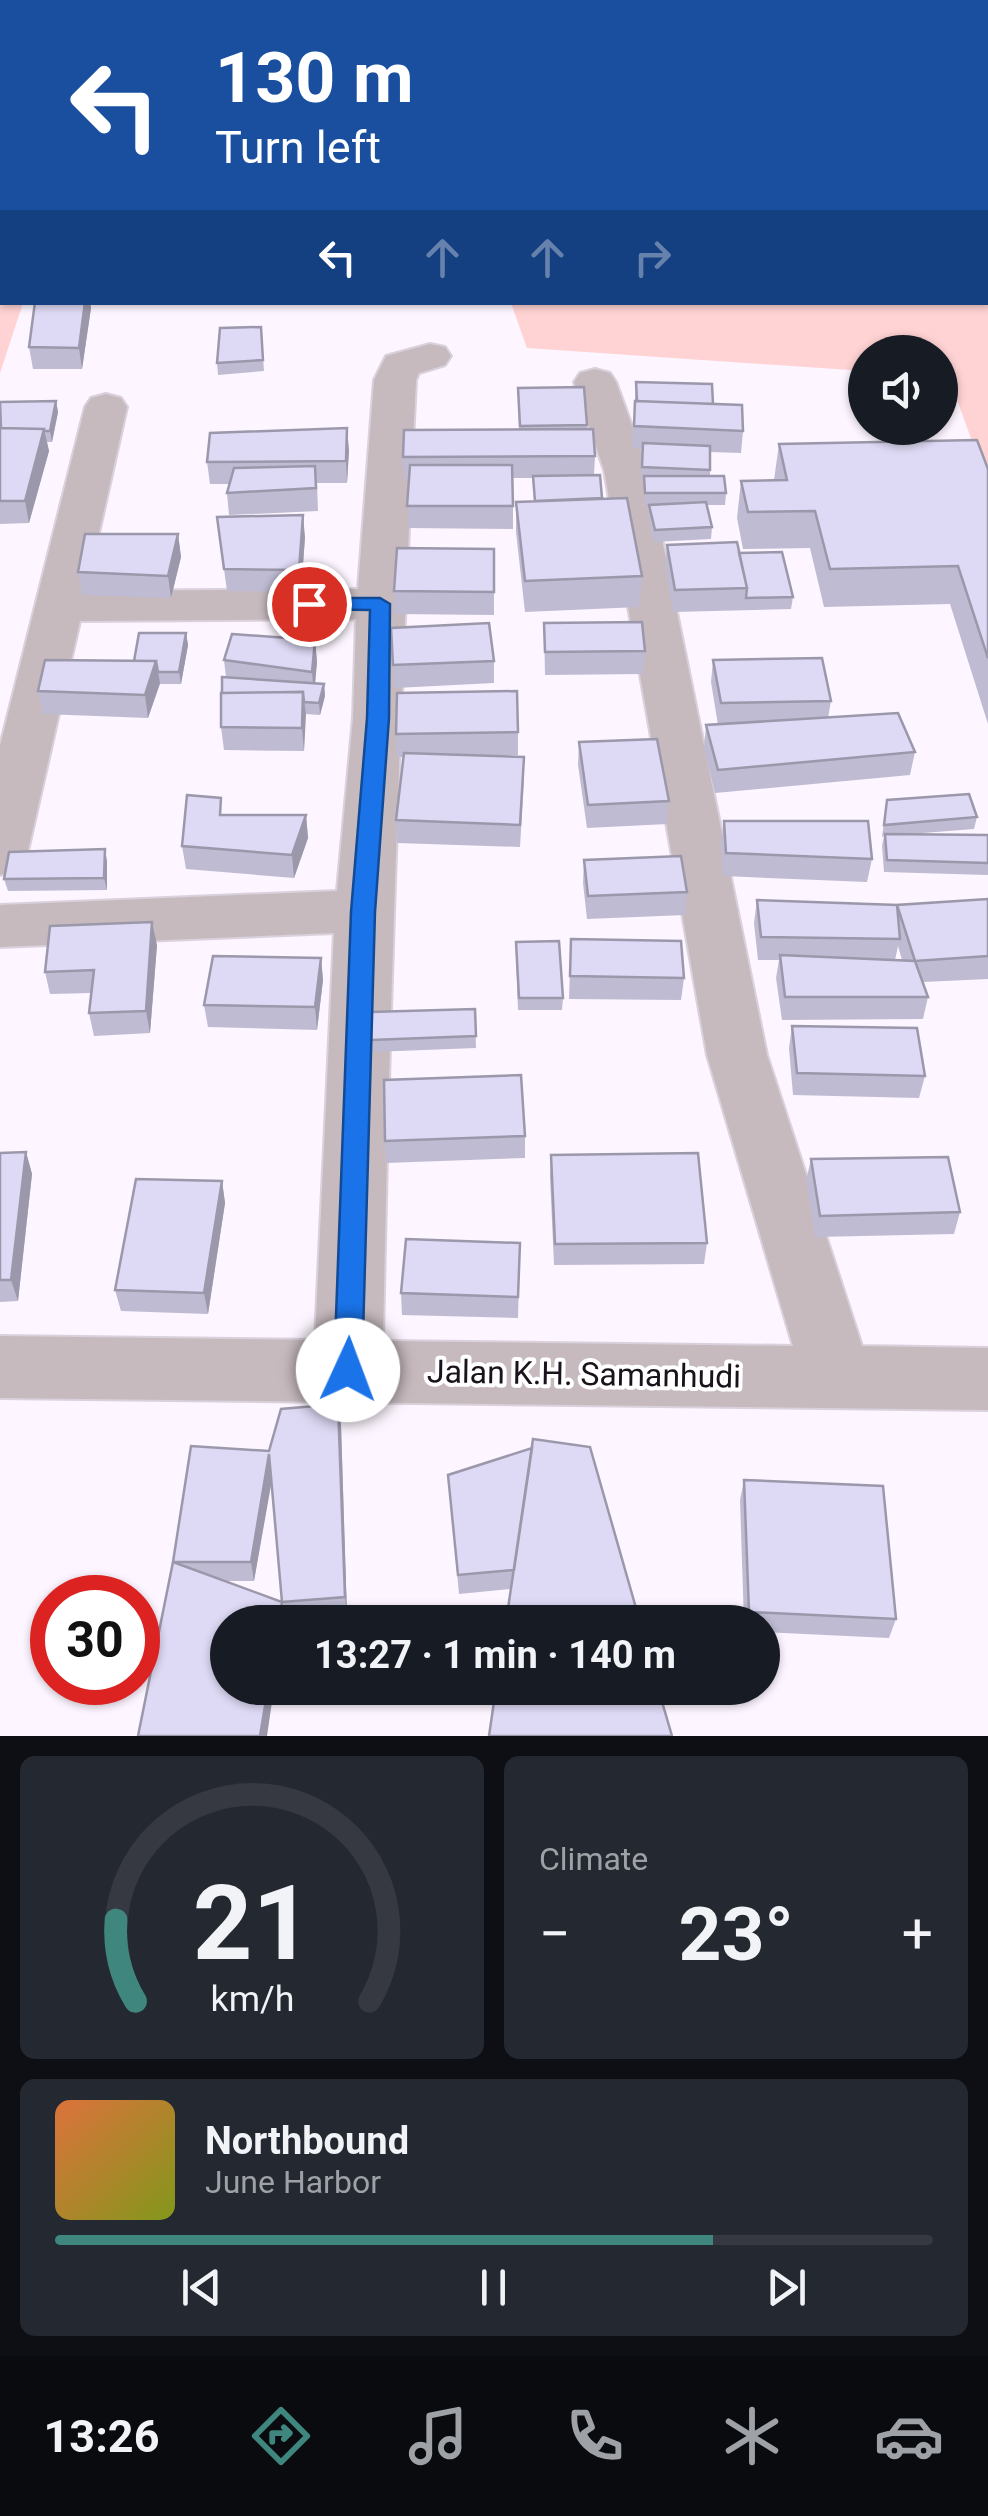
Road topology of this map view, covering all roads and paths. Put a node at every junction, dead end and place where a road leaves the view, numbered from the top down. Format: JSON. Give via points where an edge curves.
{"nodes":[{"id":1,"x":430,"y":356,"type":"dead end"},
{"id":2,"x":595,"y":382,"type":"dead end"},
{"id":3,"x":106,"y":407,"type":"dead end"},
{"id":4,"x":380,"y":604,"type":"junction"},
{"id":5,"x":58,"y":606,"type":"junction"},
{"id":6,"x":0,"y":855,"type":"edge"},
{"id":7,"x":363,"y":912,"type":"junction"},
{"id":8,"x":0,"y":926,"type":"edge"},
{"id":9,"x":0,"y":1367,"type":"edge"},
{"id":10,"x":348,"y":1370,"type":"junction"},
{"id":11,"x":837,"y":1377,"type":"junction"},
{"id":12,"x":988,"y":1379,"type":"edge"}],
"edges":[{"from":1,"to":4,"type":"street","via":[[396,370]]},
{"from":2,"to":11,"type":"street","via":[[626,470],[737,1056]]},
{"from":3,"to":5,"type":"street"},
{"from":4,"to":5,"type":"street"},
{"from":4,"to":7,"type":"street"},
{"from":5,"to":6,"type":"street"},
{"from":7,"to":8,"type":"street"},
{"from":7,"to":10,"type":"street"},
{"from":9,"to":10,"type":"street","name":"Jalan K.H. Samanhudi"},
{"from":10,"to":11,"type":"street","name":"Jalan K.H. Samanhudi"},
{"from":11,"to":12,"type":"street","name":"Jalan K.H. Samanhudi"}]}
